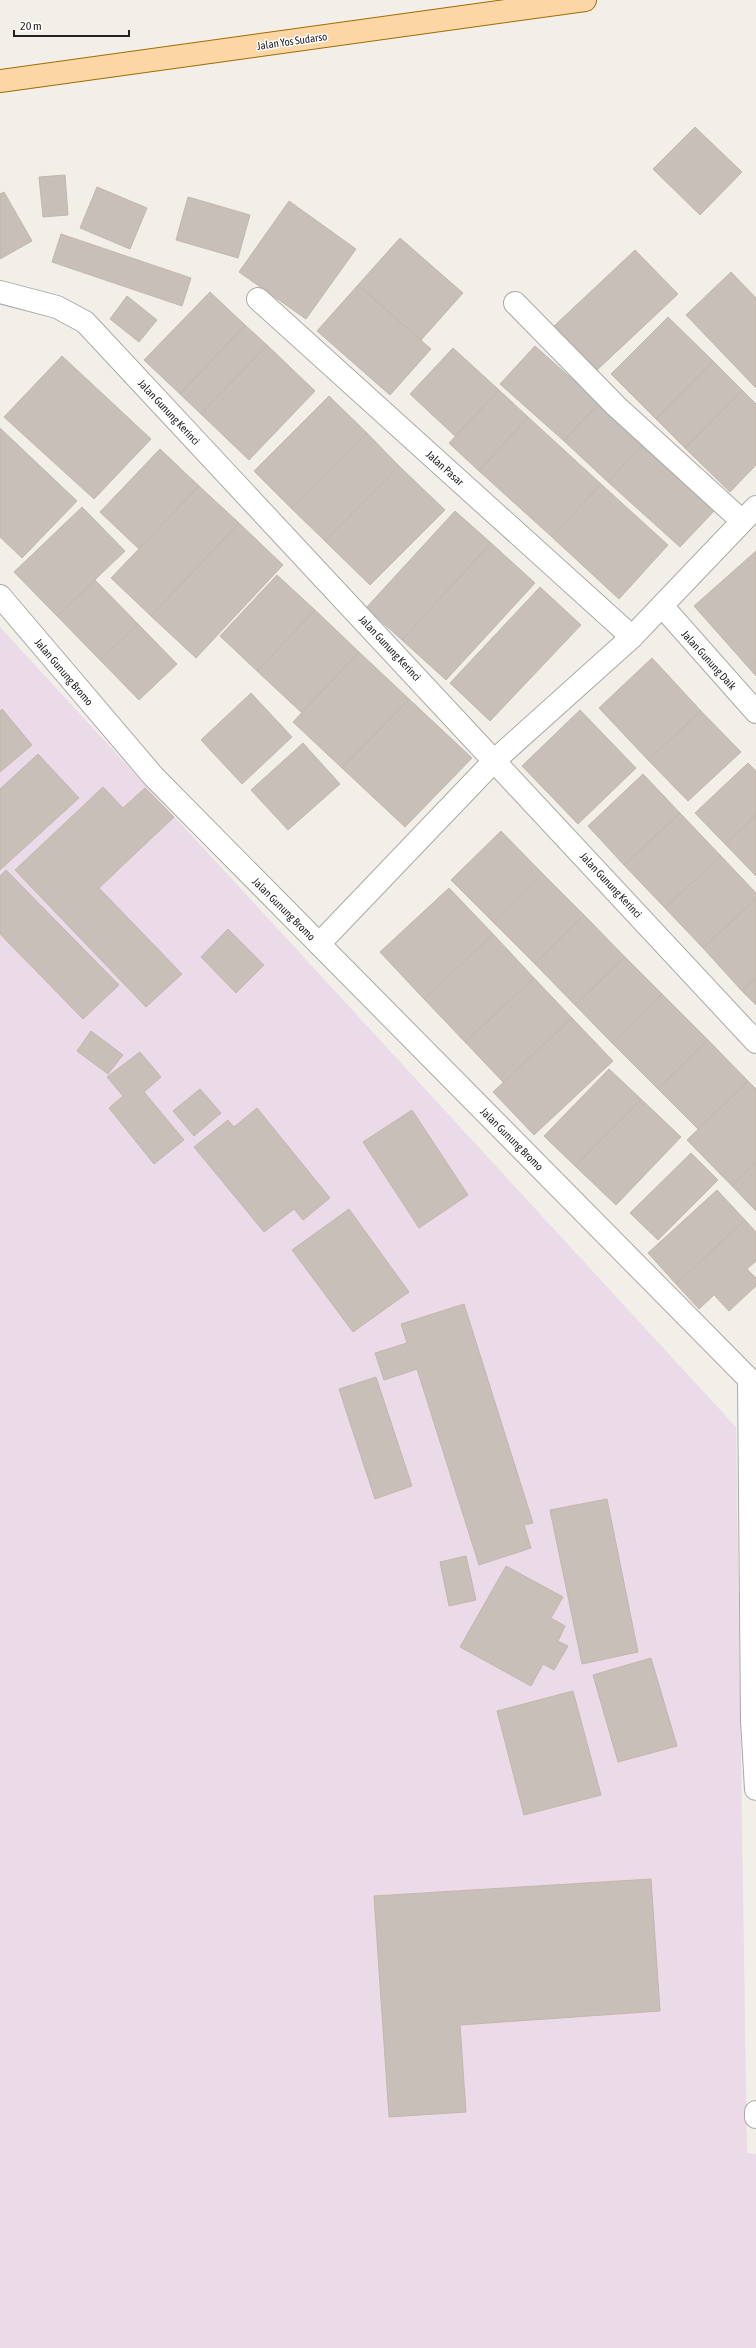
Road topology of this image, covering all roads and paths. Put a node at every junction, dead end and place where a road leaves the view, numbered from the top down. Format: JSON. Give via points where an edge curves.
{"nodes":[{"id":1,"x":585,"y":0,"type":"edge"},
{"id":2,"x":0,"y":81,"type":"edge"},
{"id":3,"x":0,"y":292,"type":"edge"},
{"id":4,"x":258,"y":299,"type":"dead end"},
{"id":5,"x":515,"y":303,"type":"dead end"},
{"id":6,"x":749,"y":514,"type":"edge"},
{"id":7,"x":0,"y":596,"type":"edge"},
{"id":8,"x":663,"y":607,"type":"junction"},
{"id":9,"x":632,"y":637,"type":"junction"},
{"id":10,"x":756,"y":712,"type":"edge"},
{"id":11,"x":495,"y":760,"type":"junction"},
{"id":12,"x":319,"y":944,"type":"junction"},
{"id":13,"x":756,"y":1042,"type":"edge"},
{"id":14,"x":753,"y":1379,"type":"edge"},
{"id":15,"x":756,"y":1789,"type":"edge"},
{"id":16,"x":756,"y":2112,"type":"edge"},
{"id":17,"x":756,"y":2118,"type":"edge"}],
"edges":[{"from":1,"to":2,"type":"main road","name":"Jalan Yos Sudarso"},
{"from":3,"to":11,"type":"street","name":"Jalan Gunung Kerinci","via":[[57,307],[85,322]]},
{"from":4,"to":9,"type":"street","name":"Jalan Pasar"},
{"from":5,"to":6,"type":"street","via":[[616,406]]},
{"from":6,"to":8,"type":"street","via":[[679,586]]},
{"from":7,"to":12,"type":"street","name":"Jalan Gunung Bromo","via":[[154,777]]},
{"from":8,"to":9,"type":"street"},
{"from":8,"to":10,"type":"street","name":"Jalan Gunung Daik"},
{"from":9,"to":11,"type":"street"},
{"from":11,"to":12,"type":"street"},
{"from":11,"to":13,"type":"street","name":"Jalan Gunung Kerinci"},
{"from":12,"to":14,"type":"street","name":"Jalan Gunung Bromo"},
{"from":14,"to":15,"type":"street","name":"Jalan Gunung Bromo","via":[[752,1720]]},
{"from":16,"to":17,"type":"street"}]}
